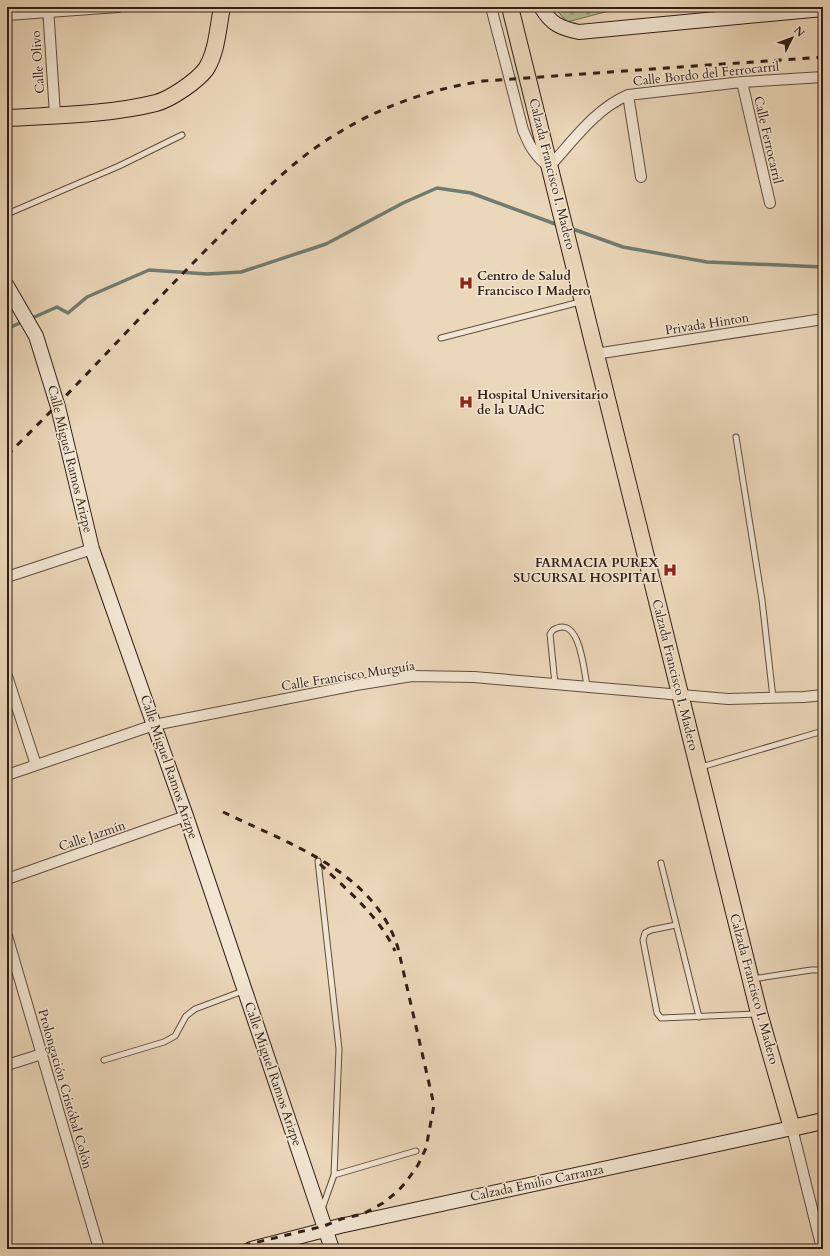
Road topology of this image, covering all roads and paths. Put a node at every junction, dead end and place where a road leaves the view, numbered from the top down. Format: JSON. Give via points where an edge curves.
{"nodes":[{"id":1,"x":118,"y":7,"type":"edge"},
{"id":2,"x":222,"y":7,"type":"edge"},
{"id":3,"x":491,"y":7,"type":"edge"},
{"id":4,"x":510,"y":7,"type":"edge"},
{"id":5,"x":541,"y":7,"type":"edge"},
{"id":6,"x":823,"y":9,"type":"edge"},
{"id":7,"x":48,"y":10,"type":"edge"},
{"id":8,"x":7,"y":15,"type":"edge"},
{"id":9,"x":823,"y":77,"type":"edge"},
{"id":10,"x":742,"y":82,"type":"junction"},
{"id":11,"x":628,"y":95,"type":"junction"},
{"id":12,"x":55,"y":115,"type":"junction"},
{"id":13,"x":7,"y":118,"type":"edge"},
{"id":14,"x":182,"y":135,"type":"dead end"},
{"id":15,"x":549,"y":167,"type":"junction"},
{"id":16,"x":641,"y":177,"type":"dead end"},
{"id":17,"x":770,"y":203,"type":"dead end"},
{"id":18,"x":7,"y":214,"type":"edge"},
{"id":19,"x":7,"y":286,"type":"edge"},
{"id":20,"x":583,"y":301,"type":"junction"},
{"id":21,"x":823,"y":319,"type":"edge"},
{"id":22,"x":442,"y":338,"type":"dead end"},
{"id":23,"x":595,"y":354,"type":"junction"},
{"id":24,"x":736,"y":437,"type":"dead end"},
{"id":25,"x":92,"y":549,"type":"junction"},
{"id":26,"x":7,"y":577,"type":"edge"},
{"id":27,"x":7,"y":676,"type":"edge"},
{"id":28,"x":555,"y":684,"type":"junction"},
{"id":29,"x":587,"y":686,"type":"junction"},
{"id":30,"x":679,"y":695,"type":"junction"},
{"id":31,"x":823,"y":695,"type":"edge"},
{"id":32,"x":773,"y":698,"type":"junction"},
{"id":33,"x":11,"y":700,"type":"edge"},
{"id":34,"x":154,"y":725,"type":"junction"},
{"id":35,"x":823,"y":731,"type":"edge"},
{"id":36,"x":36,"y":765,"type":"junction"},
{"id":37,"x":698,"y":768,"type":"junction"},
{"id":38,"x":7,"y":775,"type":"edge"},
{"id":39,"x":186,"y":816,"type":"junction"},
{"id":40,"x":318,"y":861,"type":"dead end"},
{"id":41,"x":660,"y":863,"type":"dead end"},
{"id":42,"x":7,"y":879,"type":"edge"},
{"id":43,"x":676,"y":925,"type":"junction"},
{"id":44,"x":8,"y":942,"type":"edge"},
{"id":45,"x":823,"y":970,"type":"edge"},
{"id":46,"x":751,"y":979,"type":"junction"},
{"id":47,"x":244,"y":990,"type":"junction"},
{"id":48,"x":759,"y":1013,"type":"junction"},
{"id":49,"x":699,"y":1017,"type":"junction"},
{"id":50,"x":42,"y":1054,"type":"junction"},
{"id":51,"x":104,"y":1060,"type":"dead end"},
{"id":52,"x":7,"y":1065,"type":"edge"},
{"id":53,"x":823,"y":1121,"type":"edge"},
{"id":54,"x":792,"y":1128,"type":"junction"},
{"id":55,"x":416,"y":1151,"type":"dead end"},
{"id":56,"x":334,"y":1175,"type":"junction"},
{"id":57,"x":320,"y":1213,"type":"junction"},
{"id":58,"x":326,"y":1230,"type":"junction"},
{"id":59,"x":99,"y":1249,"type":"edge"},
{"id":60,"x":251,"y":1249,"type":"edge"},
{"id":61,"x":332,"y":1249,"type":"edge"},
{"id":62,"x":822,"y":1249,"type":"edge"}],
"edges":[{"from":1,"to":7,"type":"street"},
{"from":2,"to":12,"type":"main road","via":[[213,53],[206,68],[192,83],[158,102],[122,110]]},
{"from":3,"to":15,"type":"street","via":[[528,143],[531,150]]},
{"from":4,"to":15,"type":"main road","name":"Calzada Francisco I. Madero"},
{"from":5,"to":6,"type":"main road","via":[[549,20],[564,29],[579,32]]},
{"from":7,"to":8,"type":"street"},
{"from":7,"to":12,"type":"street","name":"Calle Olivo"},
{"from":9,"to":10,"type":"street","name":"Calle Bordo del Ferrocarril"},
{"from":10,"to":11,"type":"street","name":"Calle Bordo del Ferrocarril"},
{"from":10,"to":17,"type":"street","name":"Calle Ferrocarril"},
{"from":11,"to":15,"type":"street","name":"Calle Bordo del Ferrocarril","via":[[615,100],[602,110]]},
{"from":11,"to":16,"type":"street"},
{"from":12,"to":13,"type":"main road"},
{"from":14,"to":18,"type":"lane","via":[[120,166]]},
{"from":15,"to":20,"type":"main road","name":"Calzada Francisco I. Madero"},
{"from":19,"to":25,"type":"main road","name":"Calle Miguel Ramos Arizpe","via":[[36,336],[58,407]]},
{"from":20,"to":22,"type":"lane"},
{"from":20,"to":23,"type":"main road","name":"Calzada Francisco I. Madero"},
{"from":21,"to":23,"type":"street","name":"Privada Hinton"},
{"from":23,"to":30,"type":"main road","name":"Calzada Francisco I. Madero"},
{"from":24,"to":32,"type":"lane","via":[[762,600]]},
{"from":25,"to":26,"type":"street"},
{"from":25,"to":34,"type":"main road","name":"Calle Miguel Ramos Arizpe"},
{"from":27,"to":33,"type":"street"},
{"from":28,"to":29,"type":"street","name":"Calle Francisco Murguía"},
{"from":28,"to":29,"type":"lane","via":[[550,634],[562,626],[568,628],[577,638]]},
{"from":28,"to":34,"type":"street","name":"Calle Francisco Murguía","via":[[474,677],[412,676]]},
{"from":29,"to":30,"type":"street","name":"Calle Francisco Murguía"},
{"from":30,"to":32,"type":"street","name":"Calle Francisco Murguía"},
{"from":30,"to":37,"type":"main road","name":"Calzada Francisco I. Madero"},
{"from":31,"to":32,"type":"street","name":"Calle Francisco Murguía"},
{"from":33,"to":36,"type":"street"},
{"from":34,"to":36,"type":"street","name":"Calle Francisco Murguía"},
{"from":34,"to":39,"type":"main road","name":"Calle Miguel Ramos Arizpe"},
{"from":35,"to":37,"type":"lane"},
{"from":36,"to":38,"type":"street","name":"Calle Francisco Murguía"},
{"from":37,"to":46,"type":"main road","name":"Calzada Francisco I. Madero"},
{"from":39,"to":42,"type":"street","name":"Calle Jazmín"},
{"from":39,"to":47,"type":"main road","name":"Calle Miguel Ramos Arizpe"},
{"from":40,"to":56,"type":"lane","via":[[339,1042]]},
{"from":41,"to":43,"type":"lane"},
{"from":43,"to":49,"type":"lane"},
{"from":43,"to":49,"type":"lane","via":[[651,930],[645,933],[643,940],[657,1013],[661,1018],[667,1019]]},
{"from":44,"to":50,"type":"street","name":"Prolongación Cristóbal Colón"},
{"from":45,"to":46,"type":"lane"},
{"from":46,"to":48,"type":"main road","name":"Calzada Francisco I. Madero"},
{"from":47,"to":51,"type":"lane","via":[[195,1009],[186,1016],[175,1036],[164,1042]]},
{"from":47,"to":57,"type":"main road","name":"Calle Miguel Ramos Arizpe"},
{"from":48,"to":49,"type":"lane"},
{"from":48,"to":54,"type":"main road","name":"Calzada Francisco I. Madero"},
{"from":50,"to":52,"type":"street"},
{"from":50,"to":59,"type":"street","name":"Prolongación Cristóbal Colón"},
{"from":53,"to":54,"type":"main road","name":"Calzada Emilio Carranza"},
{"from":54,"to":58,"type":"main road","name":"Calzada Emilio Carranza"},
{"from":54,"to":62,"type":"street","name":"Calzada Francisco I. Madero"},
{"from":55,"to":56,"type":"lane"},
{"from":56,"to":57,"type":"lane"},
{"from":57,"to":58,"type":"main road","name":"Calle Miguel Ramos Arizpe"},
{"from":58,"to":60,"type":"main road","name":"Calzada Emilio Carranza"},
{"from":58,"to":61,"type":"main road","name":"Calle Miguel Ramos Arizpe"}]}
